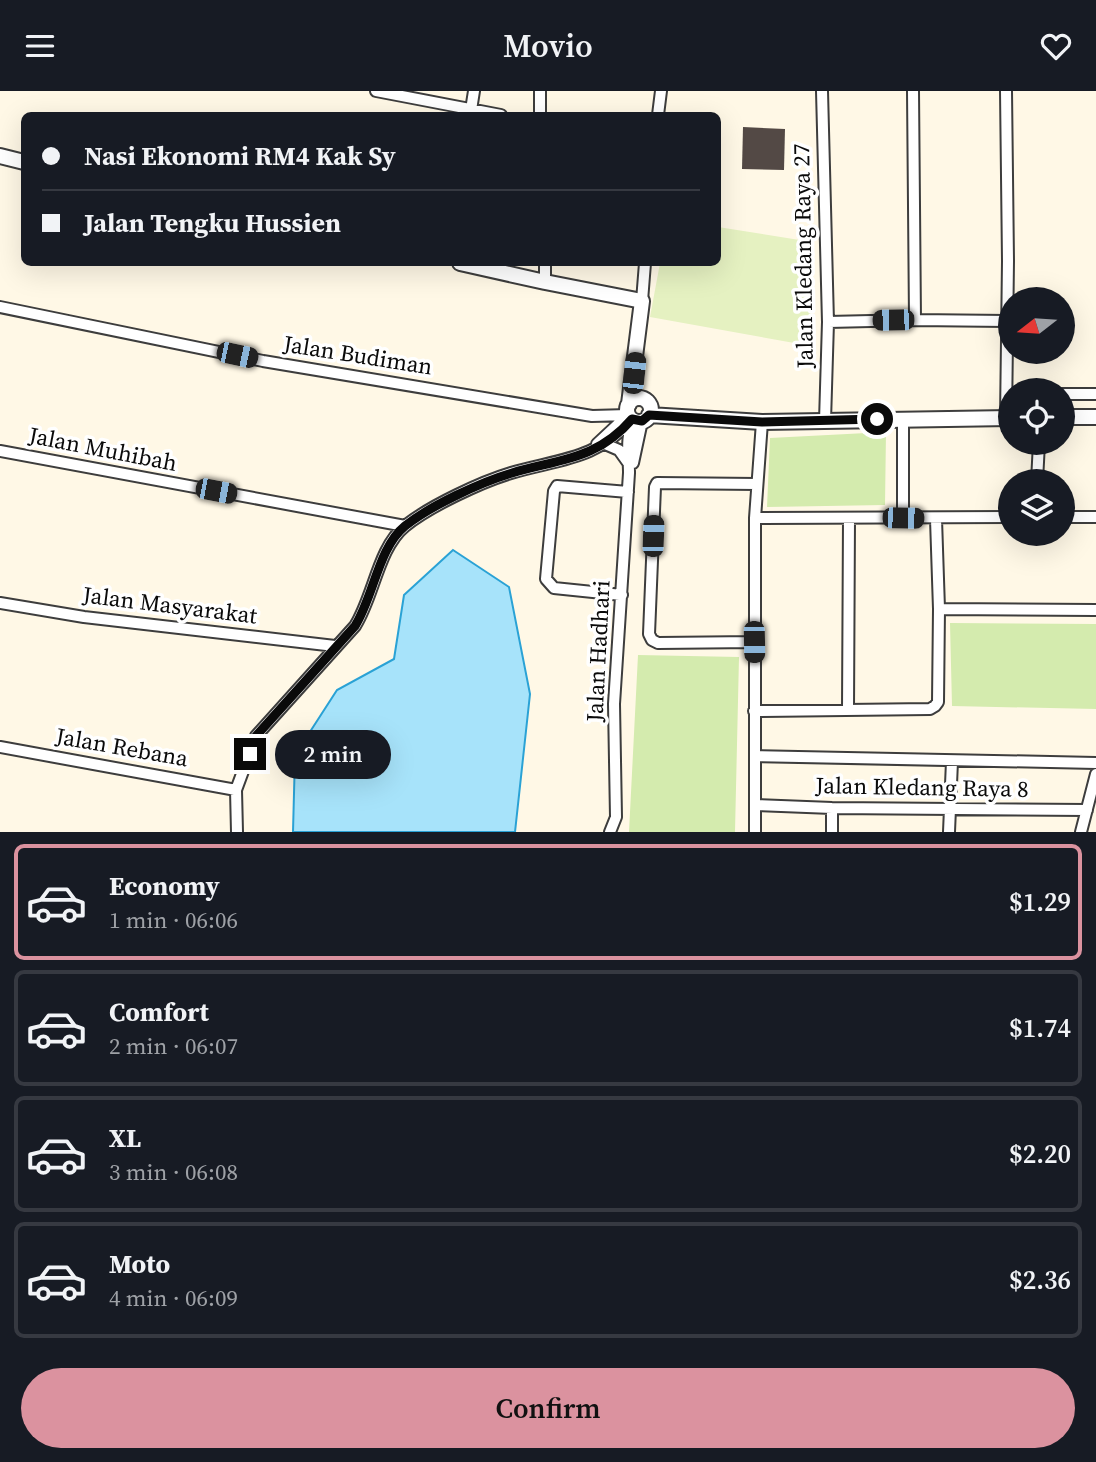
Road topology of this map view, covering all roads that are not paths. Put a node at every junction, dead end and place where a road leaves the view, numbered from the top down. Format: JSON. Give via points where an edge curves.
{"nodes":[{"id":1,"x":376,"y":91,"type":"edge"},
{"id":2,"x":474,"y":91,"type":"edge"},
{"id":3,"x":540,"y":91,"type":"edge"},
{"id":4,"x":661,"y":91,"type":"edge"},
{"id":5,"x":821,"y":91,"type":"edge"},
{"id":6,"x":913,"y":91,"type":"edge"},
{"id":7,"x":1006,"y":91,"type":"edge"},
{"id":8,"x":471,"y":110,"type":"junction"},
{"id":9,"x":483,"y":112,"type":"edge"},
{"id":10,"x":540,"y":112,"type":"edge"},
{"id":11,"x":658,"y":112,"type":"edge"},
{"id":12,"x":0,"y":156,"type":"edge"},
{"id":13,"x":21,"y":161,"type":"edge"},
{"id":14,"x":473,"y":266,"type":"edge"},
{"id":15,"x":545,"y":266,"type":"edge"},
{"id":16,"x":645,"y":266,"type":"edge"},
{"id":17,"x":545,"y":282,"type":"junction"},
{"id":18,"x":1007,"y":287,"type":"edge"},
{"id":19,"x":642,"y":300,"type":"junction"},
{"id":20,"x":0,"y":307,"type":"edge"},
{"id":21,"x":915,"y":320,"type":"junction"},
{"id":22,"x":998,"y":321,"type":"edge"},
{"id":23,"x":828,"y":322,"type":"junction"},
{"id":24,"x":1075,"y":394,"type":"edge"},
{"id":25,"x":1096,"y":394,"type":"edge"},
{"id":26,"x":638,"y":412,"type":"junction"},
{"id":27,"x":592,"y":416,"type":"junction"},
{"id":28,"x":1075,"y":417,"type":"edge"},
{"id":29,"x":1096,"y":417,"type":"edge"},
{"id":30,"x":998,"y":418,"type":"edge"},
{"id":31,"x":903,"y":419,"type":"junction"},
{"id":32,"x":825,"y":421,"type":"junction"},
{"id":33,"x":762,"y":422,"type":"junction"},
{"id":34,"x":603,"y":442,"type":"junction"},
{"id":35,"x":0,"y":451,"type":"edge"},
{"id":36,"x":629,"y":468,"type":"junction"},
{"id":37,"x":757,"y":484,"type":"junction"},
{"id":38,"x":628,"y":492,"type":"junction"},
{"id":39,"x":998,"y":517,"type":"edge"},
{"id":40,"x":1075,"y":517,"type":"edge"},
{"id":41,"x":1096,"y":517,"type":"edge"},
{"id":42,"x":755,"y":518,"type":"junction"},
{"id":43,"x":903,"y":518,"type":"junction"},
{"id":44,"x":849,"y":519,"type":"junction"},
{"id":45,"x":936,"y":519,"type":"junction"},
{"id":46,"x":405,"y":526,"type":"junction"},
{"id":47,"x":622,"y":595,"type":"junction"},
{"id":48,"x":0,"y":603,"type":"edge"},
{"id":49,"x":939,"y":609,"type":"junction"},
{"id":50,"x":1096,"y":610,"type":"edge"},
{"id":51,"x":754,"y":642,"type":"junction"},
{"id":52,"x":335,"y":646,"type":"junction"},
{"id":53,"x":848,"y":709,"type":"junction"},
{"id":54,"x":754,"y":711,"type":"junction"},
{"id":55,"x":0,"y":747,"type":"edge"},
{"id":56,"x":755,"y":756,"type":"junction"},
{"id":57,"x":953,"y":761,"type":"junction"},
{"id":58,"x":1096,"y":763,"type":"edge"},
{"id":59,"x":1096,"y":774,"type":"edge"},
{"id":60,"x":236,"y":790,"type":"junction"},
{"id":61,"x":755,"y":805,"type":"junction"},
{"id":62,"x":832,"y":808,"type":"junction"},
{"id":63,"x":951,"y":809,"type":"junction"},
{"id":64,"x":1087,"y":810,"type":"junction"},
{"id":65,"x":237,"y":832,"type":"edge"},
{"id":66,"x":611,"y":832,"type":"edge"},
{"id":67,"x":755,"y":832,"type":"edge"},
{"id":68,"x":832,"y":832,"type":"edge"},
{"id":69,"x":949,"y":832,"type":"edge"},
{"id":70,"x":1082,"y":832,"type":"edge"}],
"edges":[{"from":1,"to":8,"type":"street"},
{"from":2,"to":8,"type":"street"},
{"from":3,"to":10,"type":"street"},
{"from":4,"to":11,"type":"street"},
{"from":5,"to":23,"type":"street","name":"Jalan Kledang Raya 27"},
{"from":6,"to":21,"type":"street"},
{"from":7,"to":18,"type":"street"},
{"from":8,"to":9,"type":"street"},
{"from":12,"to":13,"type":"street"},
{"from":14,"to":17,"type":"street"},
{"from":15,"to":17,"type":"street"},
{"from":16,"to":19,"type":"street"},
{"from":17,"to":19,"type":"street"},
{"from":19,"to":26,"type":"street"},
{"from":20,"to":27,"type":"street","name":"Jalan Budiman","via":[[263,361]]},
{"from":21,"to":22,"type":"street"},
{"from":21,"to":23,"type":"street"},
{"from":23,"to":32,"type":"street","name":"Jalan Kledang Raya 27"},
{"from":24,"to":25,"type":"street"},
{"from":26,"to":27,"type":"street","name":"Jalan Budiman"},
{"from":26,"to":33,"type":"street","via":[[659,408],[694,419]]},
{"from":26,"to":34,"type":"street"},
{"from":26,"to":36,"type":"street","name":"Jalan Hadhari"},
{"from":27,"to":34,"type":"street","via":[[600,423]]},
{"from":28,"to":29,"type":"street"},
{"from":30,"to":31,"type":"street"},
{"from":31,"to":32,"type":"street"},
{"from":31,"to":43,"type":"street"},
{"from":32,"to":33,"type":"street"},
{"from":33,"to":37,"type":"street"},
{"from":34,"to":36,"type":"street","via":[[619,450]]},
{"from":34,"to":46,"type":"street","via":[[586,454],[511,473],[470,490]]},
{"from":35,"to":46,"type":"street","name":"Jalan Muhibah"},
{"from":36,"to":38,"type":"street","name":"Jalan Hadhari"},
{"from":37,"to":42,"type":"street"},
{"from":37,"to":51,"type":"street","via":[[657,483],[649,634],[658,643]]},
{"from":38,"to":47,"type":"street","name":"Jalan Hadhari"},
{"from":38,"to":47,"type":"street","via":[[556,486],[546,579],[554,588]]},
{"from":39,"to":45,"type":"street"},
{"from":40,"to":41,"type":"street"},
{"from":42,"to":44,"type":"street"},
{"from":42,"to":51,"type":"street"},
{"from":43,"to":44,"type":"street"},
{"from":43,"to":45,"type":"street"},
{"from":44,"to":53,"type":"street"},
{"from":45,"to":49,"type":"street"},
{"from":46,"to":52,"type":"street","via":[[384,555],[365,610]]},
{"from":47,"to":66,"type":"street","name":"Jalan Hadhari","via":[[614,704],[616,817]]},
{"from":48,"to":52,"type":"street","name":"Jalan Masyarakat"},
{"from":49,"to":50,"type":"street"},
{"from":49,"to":53,"type":"street","via":[[935,706]]},
{"from":51,"to":54,"type":"street"},
{"from":52,"to":60,"type":"street","via":[[256,736]]},
{"from":53,"to":54,"type":"street"},
{"from":54,"to":56,"type":"street"},
{"from":55,"to":60,"type":"street","name":"Jalan Rebana"},
{"from":56,"to":57,"type":"street"},
{"from":56,"to":61,"type":"street"},
{"from":57,"to":58,"type":"street"},
{"from":57,"to":63,"type":"street"},
{"from":59,"to":64,"type":"street"},
{"from":60,"to":65,"type":"street"},
{"from":61,"to":62,"type":"street","name":"Jalan Kledang Raya 8"},
{"from":61,"to":67,"type":"street"},
{"from":62,"to":63,"type":"street","name":"Jalan Kledang Raya 8"},
{"from":62,"to":68,"type":"street"},
{"from":63,"to":64,"type":"street","name":"Jalan Kledang Raya 8"},
{"from":63,"to":69,"type":"street"},
{"from":64,"to":70,"type":"street"}]}
